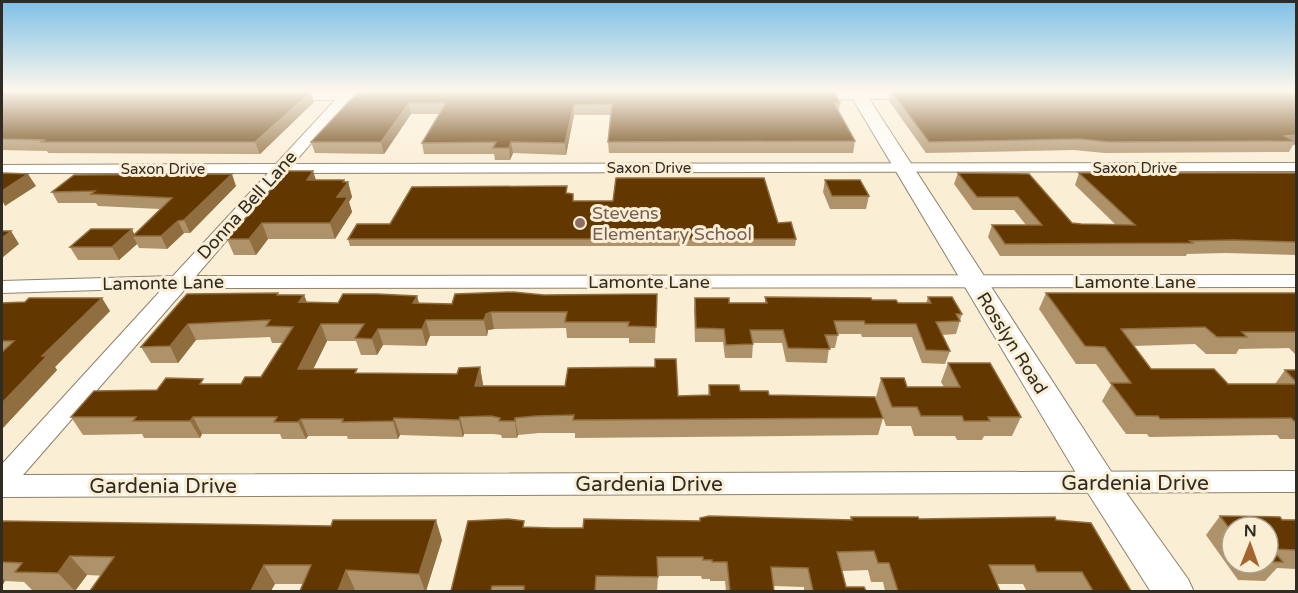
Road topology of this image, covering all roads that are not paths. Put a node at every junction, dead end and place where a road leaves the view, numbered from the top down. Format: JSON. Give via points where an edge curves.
{"nodes":[{"id":1,"x":326,"y":119,"type":"edge"},
{"id":2,"x":873,"y":119,"type":"edge"},
{"id":3,"x":1296,"y":167,"type":"edge"},
{"id":4,"x":902,"y":168,"type":"junction"},
{"id":5,"x":2,"y":169,"type":"edge"},
{"id":6,"x":280,"y":169,"type":"junction"},
{"id":7,"x":1296,"y":281,"type":"edge"},
{"id":8,"x":178,"y":282,"type":"junction"},
{"id":9,"x":974,"y":282,"type":"junction"},
{"id":10,"x":2,"y":287,"type":"edge"},
{"id":11,"x":1296,"y":482,"type":"edge"},
{"id":12,"x":1100,"y":483,"type":"junction"},
{"id":13,"x":2,"y":484,"type":"edge"},
{"id":14,"x":1174,"y":591,"type":"edge"}],
"edges":[{"from":1,"to":6,"type":"street","name":"Donna Bell Lane"},
{"from":2,"to":4,"type":"street","name":"Rosslyn Road"},
{"from":3,"to":4,"type":"street","name":"Saxon Drive"},
{"from":4,"to":6,"type":"street","name":"Saxon Drive"},
{"from":4,"to":9,"type":"street","name":"Rosslyn Road"},
{"from":5,"to":6,"type":"street","name":"Saxon Drive"},
{"from":6,"to":8,"type":"street","name":"Donna Bell Lane"},
{"from":7,"to":9,"type":"street","name":"Lamonte Lane"},
{"from":8,"to":9,"type":"street","name":"Lamonte Lane"},
{"from":8,"to":10,"type":"street","name":"Lamonte Lane"},
{"from":8,"to":13,"type":"street","name":"Donna Bell Lane"},
{"from":9,"to":12,"type":"street","name":"Rosslyn Road"},
{"from":11,"to":12,"type":"street","name":"Gardenia Drive"},
{"from":12,"to":13,"type":"street","name":"Gardenia Drive"},
{"from":12,"to":14,"type":"street","name":"Rosslyn Road"}]}
